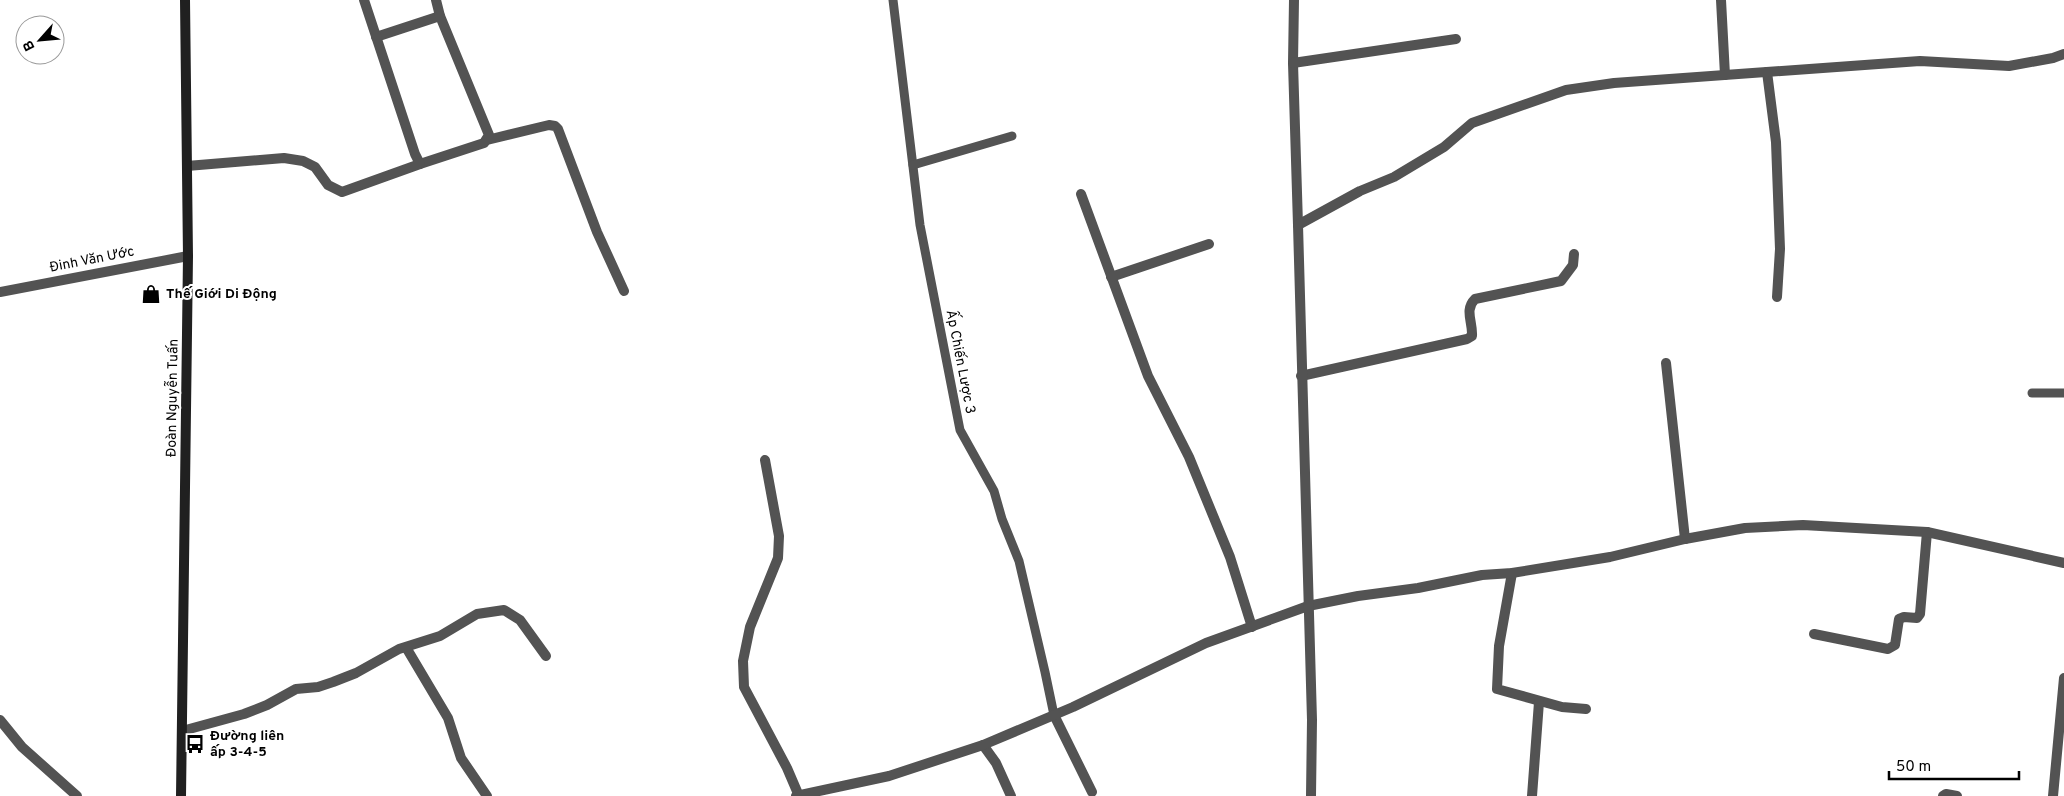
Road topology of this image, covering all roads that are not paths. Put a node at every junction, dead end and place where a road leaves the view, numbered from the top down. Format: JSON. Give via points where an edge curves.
{"nodes":[{"id":1,"x":185,"y":0,"type":"edge"},
{"id":2,"x":364,"y":0,"type":"edge"},
{"id":3,"x":436,"y":0,"type":"edge"},
{"id":4,"x":893,"y":0,"type":"edge"},
{"id":5,"x":1294,"y":0,"type":"edge"},
{"id":6,"x":1721,"y":0,"type":"edge"},
{"id":7,"x":440,"y":16,"type":"junction"},
{"id":8,"x":376,"y":37,"type":"junction"},
{"id":9,"x":1456,"y":39,"type":"dead end"},
{"id":10,"x":2064,"y":54,"type":"edge"},
{"id":11,"x":1293,"y":63,"type":"junction"},
{"id":12,"x":1767,"y":72,"type":"junction"},
{"id":13,"x":1725,"y":75,"type":"junction"},
{"id":14,"x":1012,"y":136,"type":"dead end"},
{"id":15,"x":487,"y":140,"type":"junction"},
{"id":16,"x":420,"y":164,"type":"junction"},
{"id":17,"x":917,"y":164,"type":"junction"},
{"id":18,"x":188,"y":166,"type":"junction"},
{"id":19,"x":1081,"y":194,"type":"dead end"},
{"id":20,"x":1298,"y":226,"type":"junction"},
{"id":21,"x":1209,"y":244,"type":"dead end"},
{"id":22,"x":1574,"y":254,"type":"dead end"},
{"id":23,"x":188,"y":256,"type":"junction"},
{"id":24,"x":1112,"y":277,"type":"junction"},
{"id":25,"x":624,"y":291,"type":"dead end"},
{"id":26,"x":0,"y":292,"type":"edge"},
{"id":27,"x":1777,"y":297,"type":"dead end"},
{"id":28,"x":1666,"y":363,"type":"dead end"},
{"id":29,"x":1301,"y":376,"type":"junction"},
{"id":30,"x":2032,"y":393,"type":"dead end"},
{"id":31,"x":2064,"y":393,"type":"edge"},
{"id":32,"x":765,"y":460,"type":"dead end"},
{"id":33,"x":1927,"y":532,"type":"junction"},
{"id":34,"x":1685,"y":539,"type":"junction"},
{"id":35,"x":2064,"y":563,"type":"edge"},
{"id":36,"x":1512,"y":573,"type":"junction"},
{"id":37,"x":1308,"y":606,"type":"junction"},
{"id":38,"x":1252,"y":627,"type":"junction"},
{"id":39,"x":1814,"y":634,"type":"dead end"},
{"id":40,"x":407,"y":648,"type":"junction"},
{"id":41,"x":546,"y":656,"type":"dead end"},
{"id":42,"x":2064,"y":678,"type":"edge"},
{"id":43,"x":1539,"y":702,"type":"junction"},
{"id":44,"x":1586,"y":709,"type":"dead end"},
{"id":45,"x":1054,"y":715,"type":"junction"},
{"id":46,"x":0,"y":720,"type":"edge"},
{"id":47,"x":182,"y":731,"type":"junction"},
{"id":48,"x":983,"y":745,"type":"junction"},
{"id":49,"x":1092,"y":792,"type":"dead end"},
{"id":50,"x":77,"y":796,"type":"edge"},
{"id":51,"x":181,"y":796,"type":"edge"},
{"id":52,"x":487,"y":796,"type":"edge"},
{"id":53,"x":798,"y":796,"type":"edge"},
{"id":54,"x":1012,"y":796,"type":"edge"},
{"id":55,"x":1311,"y":796,"type":"edge"},
{"id":56,"x":1532,"y":796,"type":"edge"},
{"id":57,"x":1943,"y":796,"type":"edge"},
{"id":58,"x":1957,"y":796,"type":"edge"},
{"id":59,"x":2053,"y":796,"type":"edge"}],
"edges":[{"from":1,"to":18,"type":"main road","name":"Đoàn Nguyễn Tuấn"},
{"from":2,"to":8,"type":"street"},
{"from":3,"to":7,"type":"street"},
{"from":4,"to":17,"type":"lane","name":"Ấp Chiến Lược 3"},
{"from":5,"to":11,"type":"street"},
{"from":6,"to":13,"type":"street"},
{"from":7,"to":8,"type":"street"},
{"from":7,"to":15,"type":"street","via":[[489,135]]},
{"from":8,"to":16,"type":"street"},
{"from":9,"to":11,"type":"street"},
{"from":10,"to":12,"type":"street","via":[[2008,66],[1920,61]]},
{"from":11,"to":20,"type":"street"},
{"from":12,"to":13,"type":"street"},
{"from":12,"to":27,"type":"street","via":[[1776,142],[1780,248]]},
{"from":13,"to":20,"type":"street","via":[[1566,90],[1496,113],[1472,123],[1444,148],[1394,177],[1360,191]]},
{"from":14,"to":17,"type":"lane"},
{"from":15,"to":16,"type":"street"},
{"from":15,"to":25,"type":"street","via":[[555,126]]},
{"from":16,"to":18,"type":"street","via":[[342,192],[328,186],[314,168],[302,161],[284,158]]},
{"from":17,"to":45,"type":"lane","name":"Ấp Chiến Lược 3","via":[[920,225],[960,430],[994,491],[1019,561]]},
{"from":18,"to":23,"type":"main road","name":"Đoàn Nguyễn Tuấn"},
{"from":19,"to":24,"type":"street"},
{"from":20,"to":29,"type":"street"},
{"from":21,"to":24,"type":"street"},
{"from":22,"to":29,"type":"street","via":[[1573,265],[1561,280],[1475,300],[1468,310],[1472,336]]},
{"from":23,"to":26,"type":"street","name":"Đinh Văn Ước"},
{"from":23,"to":47,"type":"main road","name":"Đoàn Nguyễn Tuấn"},
{"from":24,"to":38,"type":"street","via":[[1148,376],[1189,457],[1230,557]]},
{"from":28,"to":34,"type":"street"},
{"from":29,"to":37,"type":"street"},
{"from":30,"to":31,"type":"lane"},
{"from":32,"to":53,"type":"street","via":[[779,536],[778,558],[750,627],[743,661],[744,686]]},
{"from":33,"to":34,"type":"street","via":[[1804,525],[1745,528]]},
{"from":33,"to":35,"type":"street"},
{"from":33,"to":39,"type":"street","via":[[1920,614],[1917,618],[1898,619],[1893,648]]},
{"from":34,"to":36,"type":"street","via":[[1610,557]]},
{"from":36,"to":37,"type":"street","via":[[1482,575]]},
{"from":36,"to":43,"type":"street","via":[[1496,684],[1499,691]]},
{"from":37,"to":38,"type":"street"},
{"from":37,"to":55,"type":"street"},
{"from":38,"to":45,"type":"street","via":[[1206,643]]},
{"from":40,"to":41,"type":"street","via":[[440,636],[477,614],[504,610],[520,620]]},
{"from":40,"to":47,"type":"street","via":[[333,682],[296,689],[244,714]]},
{"from":40,"to":52,"type":"street","via":[[448,718],[461,758]]},
{"from":42,"to":59,"type":"street"},
{"from":43,"to":44,"type":"street"},
{"from":43,"to":56,"type":"street"},
{"from":45,"to":48,"type":"street"},
{"from":45,"to":49,"type":"street"},
{"from":46,"to":50,"type":"street","via":[[22,747]]},
{"from":47,"to":51,"type":"main road","name":"Đoàn Nguyễn Tuấn"},
{"from":48,"to":53,"type":"street","via":[[889,776]]},
{"from":48,"to":54,"type":"street"},
{"from":57,"to":58,"type":"street"}]}
